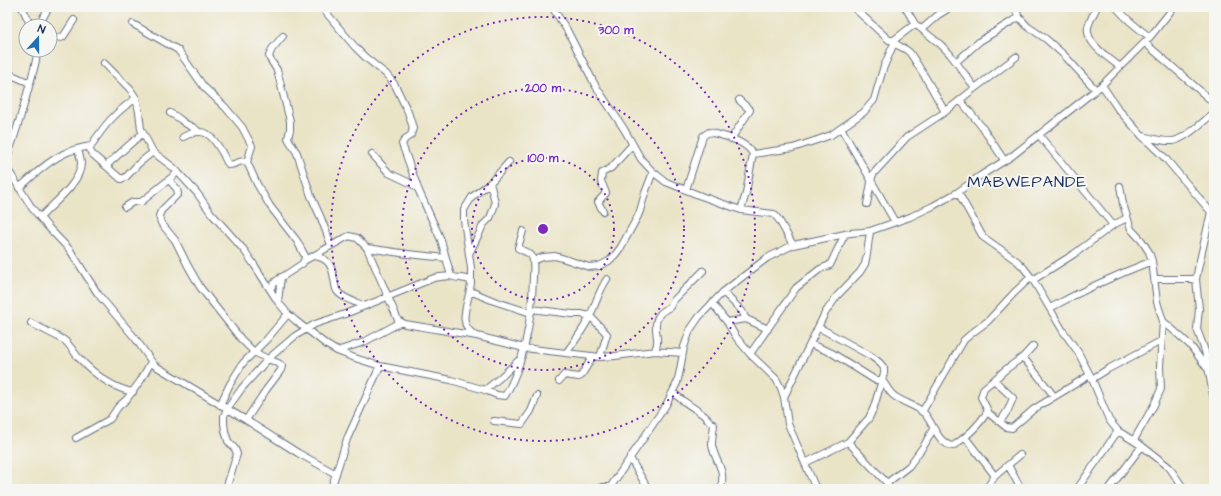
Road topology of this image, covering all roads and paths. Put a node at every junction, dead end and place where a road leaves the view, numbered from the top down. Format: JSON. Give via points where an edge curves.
{"nodes":[{"id":1,"x":22,"y":7,"type":"edge"},
{"id":2,"x":49,"y":7,"type":"edge"},
{"id":3,"x":552,"y":7,"type":"edge"},
{"id":4,"x":853,"y":7,"type":"edge"},
{"id":5,"x":905,"y":7,"type":"edge"},
{"id":6,"x":951,"y":7,"type":"edge"},
{"id":7,"x":1014,"y":7,"type":"edge"},
{"id":8,"x":1098,"y":7,"type":"edge"},
{"id":9,"x":1116,"y":7,"type":"edge"},
{"id":10,"x":1174,"y":7,"type":"edge"},
{"id":11,"x":324,"y":10,"type":"dead end"},
{"id":12,"x":1019,"y":17,"type":"junction"},
{"id":13,"x":27,"y":18,"type":"edge"},
{"id":14,"x":43,"y":18,"type":"edge"},
{"id":15,"x":74,"y":20,"type":"dead end"},
{"id":16,"x":133,"y":24,"type":"dead end"},
{"id":17,"x":916,"y":24,"type":"junction"},
{"id":18,"x":922,"y":29,"type":"junction"},
{"id":19,"x":283,"y":36,"type":"dead end"},
{"id":20,"x":58,"y":37,"type":"edge"},
{"id":21,"x":1150,"y":37,"type":"junction"},
{"id":22,"x":893,"y":42,"type":"junction"},
{"id":23,"x":1144,"y":42,"type":"junction"},
{"id":24,"x":1016,"y":57,"type":"dead end"},
{"id":25,"x":37,"y":58,"type":"edge"},
{"id":26,"x":956,"y":62,"type":"junction"},
{"id":27,"x":104,"y":63,"type":"dead end"},
{"id":28,"x":1120,"y":67,"type":"junction"},
{"id":29,"x":7,"y":73,"type":"edge"},
{"id":30,"x":30,"y":83,"type":"junction"},
{"id":31,"x":1102,"y":85,"type":"junction"},
{"id":32,"x":975,"y":88,"type":"junction"},
{"id":33,"x":1096,"y":90,"type":"junction"},
{"id":34,"x":136,"y":98,"type":"junction"},
{"id":35,"x":739,"y":100,"type":"dead end"},
{"id":36,"x":960,"y":100,"type":"junction"},
{"id":37,"x":1214,"y":102,"type":"edge"},
{"id":38,"x":945,"y":112,"type":"junction"},
{"id":39,"x":170,"y":113,"type":"dead end"},
{"id":40,"x":1214,"y":113,"type":"edge"},
{"id":41,"x":841,"y":128,"type":"junction"},
{"id":42,"x":198,"y":131,"type":"junction"},
{"id":43,"x":142,"y":134,"type":"junction"},
{"id":44,"x":1039,"y":135,"type":"junction"},
{"id":45,"x":1142,"y":136,"type":"junction"},
{"id":46,"x":183,"y":137,"type":"dead end"},
{"id":47,"x":731,"y":139,"type":"junction"},
{"id":48,"x":632,"y":145,"type":"junction"},
{"id":49,"x":91,"y":146,"type":"junction"},
{"id":50,"x":78,"y":149,"type":"junction"},
{"id":51,"x":154,"y":152,"type":"junction"},
{"id":52,"x":372,"y":154,"type":"dead end"},
{"id":53,"x":753,"y":154,"type":"junction"},
{"id":54,"x":7,"y":158,"type":"edge"},
{"id":55,"x":1004,"y":160,"type":"junction"},
{"id":56,"x":247,"y":162,"type":"junction"},
{"id":57,"x":509,"y":162,"type":"dead end"},
{"id":58,"x":106,"y":166,"type":"junction"},
{"id":59,"x":7,"y":168,"type":"edge"},
{"id":60,"x":178,"y":172,"type":"junction"},
{"id":61,"x":653,"y":172,"type":"junction"},
{"id":62,"x":169,"y":180,"type":"junction"},
{"id":63,"x":871,"y":181,"type":"junction"},
{"id":64,"x":490,"y":183,"type":"junction"},
{"id":65,"x":1120,"y":186,"type":"dead end"},
{"id":66,"x":19,"y":188,"type":"junction"},
{"id":67,"x":686,"y":190,"type":"junction"},
{"id":68,"x":419,"y":191,"type":"junction"},
{"id":69,"x":958,"y":192,"type":"junction"},
{"id":70,"x":867,"y":204,"type":"dead end"},
{"id":71,"x":124,"y":207,"type":"dead end"},
{"id":72,"x":603,"y":210,"type":"dead end"},
{"id":73,"x":741,"y":210,"type":"junction"},
{"id":74,"x":1212,"y":215,"type":"edge"},
{"id":75,"x":40,"y":218,"type":"junction"},
{"id":76,"x":1127,"y":218,"type":"junction"},
{"id":77,"x":895,"y":222,"type":"junction"},
{"id":78,"x":1113,"y":225,"type":"junction"},
{"id":79,"x":523,"y":231,"type":"dead end"},
{"id":80,"x":870,"y":231,"type":"junction"},
{"id":81,"x":845,"y":234,"type":"junction"},
{"id":82,"x":331,"y":245,"type":"junction"},
{"id":83,"x":793,"y":245,"type":"junction"},
{"id":84,"x":367,"y":248,"type":"junction"},
{"id":85,"x":468,"y":254,"type":"junction"},
{"id":86,"x":314,"y":256,"type":"junction"},
{"id":87,"x":446,"y":258,"type":"junction"},
{"id":88,"x":304,"y":260,"type":"junction"},
{"id":89,"x":533,"y":261,"type":"junction"},
{"id":90,"x":1152,"y":261,"type":"junction"},
{"id":91,"x":703,"y":271,"type":"dead end"},
{"id":92,"x":451,"y":276,"type":"junction"},
{"id":93,"x":282,"y":277,"type":"junction"},
{"id":94,"x":607,"y":279,"type":"dead end"},
{"id":95,"x":1032,"y":279,"type":"junction"},
{"id":96,"x":1154,"y":279,"type":"junction"},
{"id":97,"x":1196,"y":279,"type":"junction"},
{"id":98,"x":471,"y":281,"type":"junction"},
{"id":99,"x":270,"y":289,"type":"junction"},
{"id":100,"x":470,"y":291,"type":"junction"},
{"id":101,"x":723,"y":292,"type":"junction"},
{"id":102,"x":388,"y":297,"type":"junction"},
{"id":103,"x":278,"y":302,"type":"junction"},
{"id":104,"x":712,"y":303,"type":"junction"},
{"id":105,"x":365,"y":306,"type":"junction"},
{"id":106,"x":1050,"y":308,"type":"junction"},
{"id":107,"x":531,"y":311,"type":"junction"},
{"id":108,"x":288,"y":314,"type":"junction"},
{"id":109,"x":590,"y":316,"type":"junction"},
{"id":110,"x":746,"y":319,"type":"junction"},
{"id":111,"x":1163,"y":321,"type":"junction"},
{"id":112,"x":401,"y":322,"type":"junction"},
{"id":113,"x":727,"y":322,"type":"junction"},
{"id":114,"x":31,"y":323,"type":"dead end"},
{"id":115,"x":818,"y":327,"type":"junction"},
{"id":116,"x":306,"y":329,"type":"junction"},
{"id":117,"x":768,"y":329,"type":"junction"},
{"id":118,"x":477,"y":336,"type":"junction"},
{"id":119,"x":1161,"y":340,"type":"junction"},
{"id":120,"x":810,"y":344,"type":"junction"},
{"id":121,"x":1033,"y":346,"type":"dead end"},
{"id":122,"x":524,"y":348,"type":"junction"},
{"id":123,"x":336,"y":351,"type":"junction"},
{"id":124,"x":655,"y":351,"type":"junction"},
{"id":125,"x":254,"y":352,"type":"junction"},
{"id":126,"x":566,"y":353,"type":"junction"},
{"id":127,"x":683,"y":353,"type":"junction"},
{"id":128,"x":750,"y":354,"type":"junction"},
{"id":129,"x":593,"y":356,"type":"junction"},
{"id":130,"x":600,"y":357,"type":"junction"},
{"id":131,"x":1023,"y":357,"type":"junction"},
{"id":132,"x":521,"y":358,"type":"junction"},
{"id":133,"x":268,"y":359,"type":"junction"},
{"id":134,"x":151,"y":362,"type":"junction"},
{"id":135,"x":380,"y":366,"type":"junction"},
{"id":136,"x":1207,"y":368,"type":"junction"},
{"id":137,"x":1091,"y":377,"type":"junction"},
{"id":138,"x":882,"y":380,"type":"junction"},
{"id":139,"x":994,"y":380,"type":"junction"},
{"id":140,"x":559,"y":381,"type":"dead end"},
{"id":141,"x":485,"y":390,"type":"junction"},
{"id":142,"x":133,"y":392,"type":"junction"},
{"id":143,"x":673,"y":392,"type":"junction"},
{"id":144,"x":537,"y":396,"type":"dead end"},
{"id":145,"x":1054,"y":396,"type":"junction"},
{"id":146,"x":784,"y":397,"type":"junction"},
{"id":147,"x":1214,"y":400,"type":"edge"},
{"id":148,"x":220,"y":405,"type":"junction"},
{"id":149,"x":227,"y":409,"type":"junction"},
{"id":150,"x":922,"y":412,"type":"junction"},
{"id":151,"x":987,"y":412,"type":"junction"},
{"id":152,"x":246,"y":420,"type":"junction"},
{"id":153,"x":494,"y":420,"type":"dead end"},
{"id":154,"x":1000,"y":422,"type":"junction"},
{"id":155,"x":933,"y":428,"type":"junction"},
{"id":156,"x":1118,"y":431,"type":"junction"},
{"id":157,"x":965,"y":437,"type":"junction"},
{"id":158,"x":76,"y":438,"type":"dead end"},
{"id":159,"x":1134,"y":440,"type":"junction"},
{"id":160,"x":848,"y":442,"type":"junction"},
{"id":161,"x":1142,"y":446,"type":"junction"},
{"id":162,"x":1020,"y":455,"type":"dead end"},
{"id":163,"x":630,"y":458,"type":"junction"},
{"id":164,"x":805,"y":463,"type":"junction"},
{"id":165,"x":1008,"y":465,"type":"junction"},
{"id":166,"x":336,"y":474,"type":"junction"},
{"id":167,"x":994,"y":476,"type":"junction"},
{"id":168,"x":887,"y":483,"type":"junction"},
{"id":169,"x":227,"y":487,"type":"edge"},
{"id":170,"x":609,"y":488,"type":"edge"},
{"id":171,"x":234,"y":489,"type":"edge"},
{"id":172,"x":331,"y":489,"type":"edge"},
{"id":173,"x":597,"y":489,"type":"edge"},
{"id":174,"x":648,"y":489,"type":"edge"},
{"id":175,"x":721,"y":489,"type":"edge"},
{"id":176,"x":816,"y":489,"type":"edge"},
{"id":177,"x":890,"y":489,"type":"edge"},
{"id":178,"x":986,"y":489,"type":"edge"},
{"id":179,"x":1021,"y":489,"type":"edge"},
{"id":180,"x":1077,"y":489,"type":"edge"},
{"id":181,"x":1109,"y":489,"type":"edge"},
{"id":182,"x":1184,"y":489,"type":"edge"}],
"edges":[{"from":1,"to":13,"type":"street"},
{"from":2,"to":14,"type":"street"},
{"from":3,"to":48,"type":"street"},
{"from":4,"to":22,"type":"street"},
{"from":5,"to":17,"type":"street"},
{"from":6,"to":18,"type":"street"},
{"from":7,"to":12,"type":"street"},
{"from":8,"to":28,"type":"street","via":[[1090,19],[1089,37],[1094,45]]},
{"from":9,"to":21,"type":"street","via":[[1132,24]]},
{"from":10,"to":21,"type":"street"},
{"from":11,"to":68,"type":"street","via":[[365,57],[395,85],[413,128],[411,135],[402,144]]},
{"from":12,"to":26,"type":"street","via":[[980,41]]},
{"from":12,"to":33,"type":"street","via":[[1064,55]]},
{"from":15,"to":20,"type":"street","via":[[63,37]]},
{"from":16,"to":56,"type":"street","via":[[178,50],[204,86],[242,127],[252,146]]},
{"from":17,"to":18,"type":"street"},
{"from":17,"to":22,"type":"street"},
{"from":18,"to":26,"type":"street"},
{"from":19,"to":82,"type":"street","via":[[272,48],[269,56],[277,70],[290,121],[289,140],[297,153]]},
{"from":21,"to":23,"type":"street"},
{"from":22,"to":38,"type":"street","via":[[910,53]]},
{"from":22,"to":41,"type":"street","via":[[874,100],[864,112]]},
{"from":23,"to":28,"type":"street"},
{"from":23,"to":37,"type":"street"},
{"from":24,"to":32,"type":"street"},
{"from":25,"to":30,"type":"street"},
{"from":26,"to":32,"type":"street"},
{"from":27,"to":34,"type":"street"},
{"from":28,"to":31,"type":"street"},
{"from":29,"to":30,"type":"street"},
{"from":30,"to":54,"type":"street"},
{"from":31,"to":33,"type":"street"},
{"from":31,"to":45,"type":"street","via":[[1118,109]]},
{"from":32,"to":36,"type":"street"},
{"from":33,"to":44,"type":"street"},
{"from":34,"to":43,"type":"street"},
{"from":34,"to":49,"type":"street","via":[[106,124]]},
{"from":35,"to":47,"type":"street","via":[[750,110]]},
{"from":36,"to":38,"type":"street"},
{"from":36,"to":55,"type":"street"},
{"from":38,"to":63,"type":"street","via":[[907,137],[877,169]]},
{"from":39,"to":42,"type":"street"},
{"from":40,"to":45,"type":"street","via":[[1180,139],[1164,141]]},
{"from":41,"to":53,"type":"street","via":[[793,148]]},
{"from":41,"to":63,"type":"street"},
{"from":42,"to":46,"type":"street"},
{"from":42,"to":56,"type":"street","via":[[209,134],[230,165],[241,161]]},
{"from":43,"to":51,"type":"street"},
{"from":43,"to":58,"type":"street"},
{"from":44,"to":55,"type":"street"},
{"from":44,"to":78,"type":"street"},
{"from":45,"to":74,"type":"street","via":[[1165,158]]},
{"from":47,"to":53,"type":"street","via":[[741,143]]},
{"from":47,"to":67,"type":"street","via":[[709,132],[703,136]]},
{"from":48,"to":61,"type":"street"},
{"from":48,"to":72,"type":"street","via":[[611,168],[602,173],[601,180],[606,193],[598,202]]},
{"from":49,"to":50,"type":"street"},
{"from":49,"to":58,"type":"street","via":[[90,153]]},
{"from":50,"to":66,"type":"street","via":[[44,166]]},
{"from":50,"to":75,"type":"street","via":[[81,166],[74,182]]},
{"from":51,"to":58,"type":"street","via":[[124,178],[118,177]]},
{"from":51,"to":60,"type":"street"},
{"from":52,"to":68,"type":"street","via":[[389,172],[412,184]]},
{"from":53,"to":73,"type":"street"},
{"from":55,"to":69,"type":"street"},
{"from":56,"to":88,"type":"street","via":[[263,196],[305,253]]},
{"from":57,"to":64,"type":"street"},
{"from":59,"to":66,"type":"street"},
{"from":60,"to":62,"type":"street"},
{"from":60,"to":99,"type":"street","via":[[244,250]]},
{"from":61,"to":67,"type":"street","via":[[666,182]]},
{"from":61,"to":89,"type":"street","via":[[640,211],[621,246],[609,261],[589,268],[555,256]]},
{"from":62,"to":71,"type":"street","via":[[142,202],[133,202]]},
{"from":62,"to":125,"type":"street","via":[[178,194],[161,211],[161,223],[175,240],[200,287]]},
{"from":63,"to":70,"type":"street"},
{"from":63,"to":77,"type":"street"},
{"from":64,"to":85,"type":"street","via":[[495,204],[490,218],[483,225]]},
{"from":64,"to":85,"type":"street","via":[[472,197],[464,210]]},
{"from":65,"to":76,"type":"street"},
{"from":66,"to":75,"type":"street"},
{"from":67,"to":73,"type":"street"},
{"from":68,"to":87,"type":"street","via":[[441,240]]},
{"from":69,"to":77,"type":"street","via":[[928,209]]},
{"from":69,"to":95,"type":"street","via":[[982,237],[1017,262]]},
{"from":73,"to":83,"type":"street","via":[[774,214]]},
{"from":74,"to":97,"type":"street"},
{"from":75,"to":134,"type":"street","via":[[70,250],[98,294],[135,338]]},
{"from":76,"to":78,"type":"street"},
{"from":76,"to":90,"type":"street","via":[[1131,229],[1142,241]]},
{"from":77,"to":80,"type":"street"},
{"from":78,"to":95,"type":"street","via":[[1074,254]]},
{"from":79,"to":89,"type":"street","via":[[518,248],[529,254]]},
{"from":80,"to":81,"type":"street"},
{"from":80,"to":115,"type":"street","via":[[867,254],[860,272],[837,296]]},
{"from":81,"to":83,"type":"street"},
{"from":81,"to":117,"type":"street","via":[[830,265],[820,269],[796,288]]},
{"from":82,"to":84,"type":"street","via":[[350,236],[357,238]]},
{"from":82,"to":86,"type":"street"},
{"from":83,"to":101,"type":"street","via":[[767,258]]},
{"from":84,"to":87,"type":"street"},
{"from":84,"to":102,"type":"street"},
{"from":85,"to":98,"type":"street"},
{"from":86,"to":88,"type":"street"},
{"from":86,"to":105,"type":"street","via":[[327,260],[336,289],[341,295]]},
{"from":87,"to":92,"type":"street"},
{"from":88,"to":93,"type":"street"},
{"from":89,"to":107,"type":"street"},
{"from":90,"to":96,"type":"street"},
{"from":90,"to":106,"type":"street","via":[[1079,292]]},
{"from":91,"to":124,"type":"street","via":[[670,307],[659,315],[656,321],[658,340]]},
{"from":92,"to":98,"type":"street"},
{"from":92,"to":102,"type":"street","via":[[440,276]]},
{"from":93,"to":99,"type":"street"},
{"from":93,"to":103,"type":"street"},
{"from":94,"to":109,"type":"street"},
{"from":95,"to":106,"type":"street"},
{"from":95,"to":150,"type":"street","via":[[964,340]]},
{"from":96,"to":97,"type":"street"},
{"from":96,"to":111,"type":"street"},
{"from":97,"to":136,"type":"street","via":[[1199,302],[1197,329],[1205,351]]},
{"from":98,"to":100,"type":"street"},
{"from":99,"to":103,"type":"street"},
{"from":100,"to":107,"type":"street","via":[[494,301]]},
{"from":100,"to":118,"type":"street","via":[[464,317],[465,326]]},
{"from":101,"to":104,"type":"street"},
{"from":101,"to":110,"type":"street","via":[[742,311]]},
{"from":102,"to":105,"type":"street"},
{"from":102,"to":112,"type":"street","via":[[395,316]]},
{"from":103,"to":108,"type":"street"},
{"from":104,"to":113,"type":"street"},
{"from":104,"to":127,"type":"street","via":[[690,330]]},
{"from":105,"to":116,"type":"street"},
{"from":106,"to":137,"type":"street"},
{"from":107,"to":109,"type":"street","via":[[550,310]]},
{"from":107,"to":122,"type":"street"},
{"from":108,"to":116,"type":"street"},
{"from":108,"to":125,"type":"street"},
{"from":109,"to":126,"type":"street"},
{"from":109,"to":130,"type":"street","via":[[607,334]]},
{"from":110,"to":113,"type":"street"},
{"from":110,"to":117,"type":"street"},
{"from":111,"to":119,"type":"street"},
{"from":111,"to":136,"type":"street","via":[[1190,345]]},
{"from":112,"to":118,"type":"street"},
{"from":112,"to":123,"type":"street","via":[[364,342]]},
{"from":113,"to":128,"type":"street"},
{"from":114,"to":142,"type":"street","via":[[68,343],[82,361],[109,383]]},
{"from":115,"to":120,"type":"street"},
{"from":115,"to":138,"type":"street","via":[[880,363],[884,368]]},
{"from":116,"to":123,"type":"street"},
{"from":116,"to":133,"type":"street"},
{"from":117,"to":128,"type":"street"},
{"from":118,"to":122,"type":"street"},
{"from":119,"to":137,"type":"street"},
{"from":119,"to":159,"type":"street","via":[[1161,389]]},
{"from":120,"to":138,"type":"street","via":[[832,353],[875,380]]},
{"from":120,"to":146,"type":"street"},
{"from":121,"to":131,"type":"street"},
{"from":122,"to":126,"type":"street"},
{"from":122,"to":132,"type":"street"},
{"from":123,"to":135,"type":"street"},
{"from":124,"to":127,"type":"street"},
{"from":124,"to":130,"type":"street"},
{"from":125,"to":133,"type":"street"},
{"from":125,"to":148,"type":"street","via":[[243,363]]},
{"from":126,"to":129,"type":"street"},
{"from":127,"to":143,"type":"street"},
{"from":128,"to":146,"type":"street","via":[[776,379]]},
{"from":129,"to":130,"type":"street"},
{"from":129,"to":140,"type":"street","via":[[581,376],[564,375]]},
{"from":131,"to":139,"type":"street"},
{"from":131,"to":145,"type":"street"},
{"from":132,"to":141,"type":"street"},
{"from":132,"to":141,"type":"street","via":[[505,396]]},
{"from":133,"to":149,"type":"street"},
{"from":133,"to":152,"type":"street","via":[[278,363],[282,368]]},
{"from":134,"to":142,"type":"street"},
{"from":134,"to":148,"type":"street"},
{"from":135,"to":141,"type":"street","via":[[447,379]]},
{"from":135,"to":166,"type":"street","via":[[347,439]]},
{"from":136,"to":147,"type":"street"},
{"from":137,"to":145,"type":"street"},
{"from":137,"to":156,"type":"street","via":[[1109,420]]},
{"from":138,"to":150,"type":"street","via":[[893,395]]},
{"from":138,"to":160,"type":"street","via":[[869,418]]},
{"from":139,"to":151,"type":"street","via":[[984,388],[982,394]]},
{"from":139,"to":154,"type":"street","via":[[1013,398]]},
{"from":142,"to":158,"type":"street","via":[[110,419]]},
{"from":143,"to":163,"type":"street"},
{"from":143,"to":175,"type":"street","via":[[704,415],[714,426],[712,444],[722,471]]},
{"from":144,"to":153,"type":"street","via":[[522,424]]},
{"from":145,"to":154,"type":"street","via":[[1012,428]]},
{"from":146,"to":164,"type":"street","via":[[788,424]]},
{"from":148,"to":149,"type":"street"},
{"from":149,"to":152,"type":"street"},
{"from":149,"to":169,"type":"street","via":[[224,416],[225,431],[237,454]]},
{"from":150,"to":155,"type":"street"},
{"from":151,"to":154,"type":"street"},
{"from":151,"to":157,"type":"street","via":[[980,423]]},
{"from":152,"to":166,"type":"street","via":[[298,454]]},
{"from":155,"to":157,"type":"street","via":[[949,446]]},
{"from":155,"to":168,"type":"street","via":[[909,466]]},
{"from":156,"to":159,"type":"street"},
{"from":156,"to":180,"type":"street"},
{"from":157,"to":167,"type":"street"},
{"from":159,"to":161,"type":"street"},
{"from":160,"to":164,"type":"street"},
{"from":160,"to":168,"type":"street"},
{"from":161,"to":181,"type":"street"},
{"from":161,"to":182,"type":"street","via":[[1175,473]]},
{"from":162,"to":165,"type":"street"},
{"from":163,"to":170,"type":"street"},
{"from":163,"to":174,"type":"street"},
{"from":164,"to":176,"type":"street"},
{"from":165,"to":167,"type":"street"},
{"from":165,"to":179,"type":"street"},
{"from":166,"to":172,"type":"street"},
{"from":167,"to":178,"type":"street"},
{"from":168,"to":177,"type":"street"},
{"from":169,"to":171,"type":"street"},
{"from":170,"to":173,"type":"street"}]}
